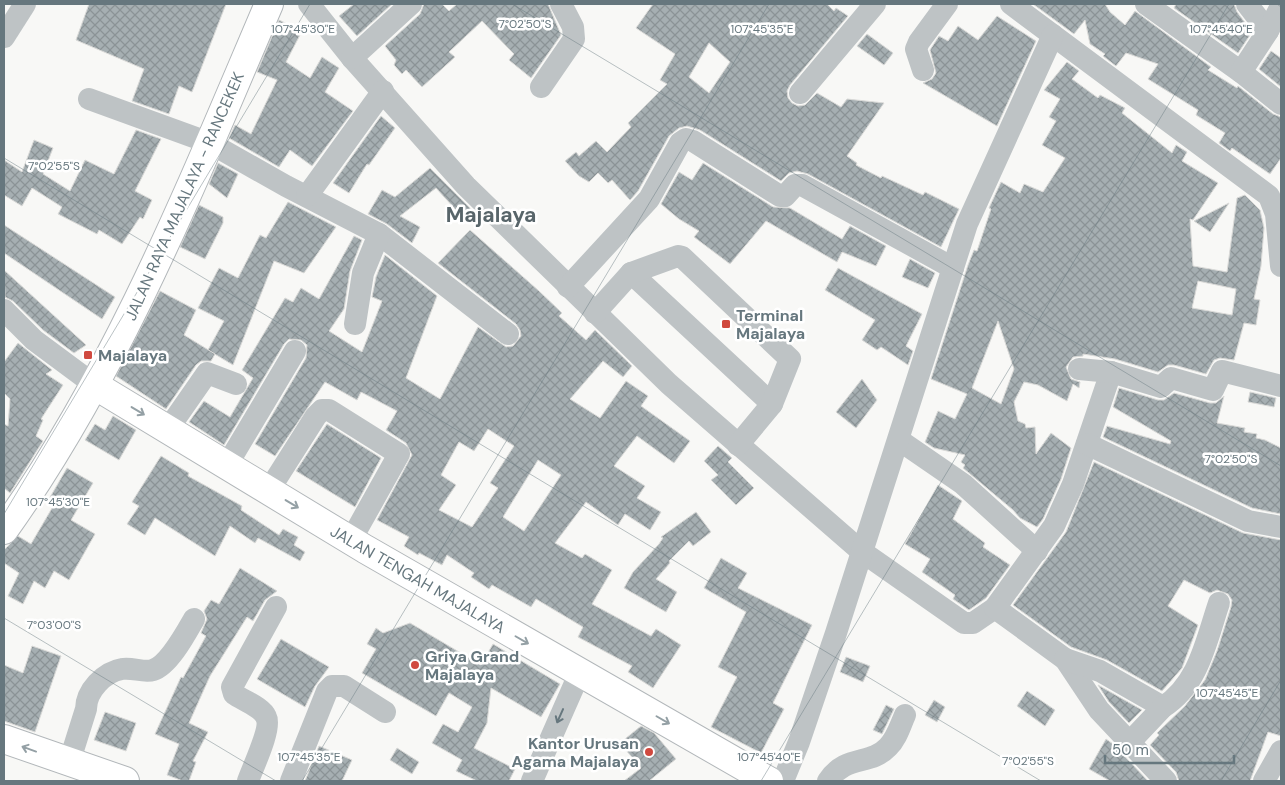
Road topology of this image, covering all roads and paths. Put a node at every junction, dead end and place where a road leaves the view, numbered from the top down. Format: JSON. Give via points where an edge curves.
{"nodes":[{"id":1,"x":25,"y":4,"type":"edge"},
{"id":2,"x":269,"y":4,"type":"edge"},
{"id":3,"x":309,"y":4,"type":"edge"},
{"id":4,"x":411,"y":4,"type":"edge"},
{"id":5,"x":561,"y":4,"type":"edge"},
{"id":6,"x":875,"y":4,"type":"edge"},
{"id":7,"x":947,"y":4,"type":"edge"},
{"id":8,"x":1011,"y":4,"type":"edge"},
{"id":9,"x":1146,"y":4,"type":"edge"},
{"id":10,"x":1247,"y":4,"type":"edge"},
{"id":11,"x":1281,"y":6,"type":"edge"},
{"id":12,"x":1268,"y":31,"type":"junction"},
{"id":13,"x":1053,"y":35,"type":"junction"},
{"id":14,"x":4,"y":37,"type":"edge"},
{"id":15,"x":352,"y":58,"type":"junction"},
{"id":16,"x":923,"y":70,"type":"dead end"},
{"id":17,"x":1241,"y":72,"type":"junction"},
{"id":18,"x":541,"y":87,"type":"dead end"},
{"id":19,"x":383,"y":91,"type":"junction"},
{"id":20,"x":800,"y":93,"type":"dead end"},
{"id":21,"x":89,"y":99,"type":"dead end"},
{"id":22,"x":1281,"y":104,"type":"edge"},
{"id":23,"x":210,"y":143,"type":"junction"},
{"id":24,"x":307,"y":196,"type":"junction"},
{"id":25,"x":1275,"y":197,"type":"edge"},
{"id":26,"x":379,"y":234,"type":"junction"},
{"id":27,"x":1281,"y":266,"type":"edge"},
{"id":28,"x":953,"y":268,"type":"junction"},
{"id":29,"x":631,"y":273,"type":"junction"},
{"id":30,"x":568,"y":287,"type":"junction"},
{"id":31,"x":4,"y":310,"type":"edge"},
{"id":32,"x":595,"y":313,"type":"junction"},
{"id":33,"x":355,"y":324,"type":"dead end"},
{"id":34,"x":508,"y":334,"type":"dead end"},
{"id":35,"x":295,"y":351,"type":"dead end"},
{"id":36,"x":1079,"y":369,"type":"dead end"},
{"id":37,"x":1111,"y":372,"type":"junction"},
{"id":38,"x":236,"y":384,"type":"dead end"},
{"id":39,"x":96,"y":386,"type":"junction"},
{"id":40,"x":1281,"y":386,"type":"edge"},
{"id":41,"x":772,"y":404,"type":"junction"},
{"id":42,"x":168,"y":429,"type":"junction"},
{"id":43,"x":899,"y":440,"type":"junction"},
{"id":44,"x":1087,"y":444,"type":"junction"},
{"id":45,"x":738,"y":445,"type":"junction"},
{"id":46,"x":227,"y":465,"type":"junction"},
{"id":47,"x":268,"y":490,"type":"junction"},
{"id":48,"x":8,"y":517,"type":"edge"},
{"id":49,"x":1281,"y":528,"type":"edge"},
{"id":50,"x":351,"y":540,"type":"junction"},
{"id":51,"x":861,"y":551,"type":"junction"},
{"id":52,"x":1037,"y":551,"type":"junction"},
{"id":53,"x":1219,"y":603,"type":"dead end"},
{"id":54,"x":276,"y":607,"type":"dead end"},
{"id":55,"x":995,"y":608,"type":"junction"},
{"id":56,"x":194,"y":619,"type":"dead end"},
{"id":57,"x":1065,"y":659,"type":"junction"},
{"id":58,"x":580,"y":672,"type":"junction"},
{"id":59,"x":1163,"y":707,"type":"junction"},
{"id":60,"x":385,"y":712,"type":"dead end"},
{"id":61,"x":905,"y":715,"type":"dead end"},
{"id":62,"x":4,"y":739,"type":"edge"},
{"id":63,"x":1129,"y":743,"type":"junction"},
{"id":64,"x":1281,"y":750,"type":"edge"},
{"id":65,"x":74,"y":770,"type":"edge"},
{"id":66,"x":125,"y":781,"type":"edge"},
{"id":67,"x":248,"y":781,"type":"edge"},
{"id":68,"x":291,"y":781,"type":"edge"},
{"id":69,"x":532,"y":781,"type":"edge"},
{"id":70,"x":769,"y":781,"type":"edge"},
{"id":71,"x":783,"y":781,"type":"edge"},
{"id":72,"x":828,"y":781,"type":"edge"},
{"id":73,"x":1166,"y":781,"type":"edge"},
{"id":74,"x":1264,"y":781,"type":"edge"}],
"edges":[{"from":1,"to":14,"type":"street"},
{"from":2,"to":23,"type":"main road","name":"JALAN RAYA MAJALAYA - RANCEKEK"},
{"from":3,"to":15,"type":"street"},
{"from":4,"to":15,"type":"street"},
{"from":5,"to":18,"type":"street","via":[[573,27],[574,39]]},
{"from":6,"to":20,"type":"street"},
{"from":7,"to":16,"type":"street","via":[[918,42],[916,49]]},
{"from":8,"to":13,"type":"street"},
{"from":9,"to":17,"type":"street"},
{"from":10,"to":12,"type":"street"},
{"from":11,"to":12,"type":"street"},
{"from":12,"to":17,"type":"street"},
{"from":13,"to":25,"type":"street"},
{"from":13,"to":28,"type":"street","via":[[974,207]]},
{"from":15,"to":19,"type":"street"},
{"from":17,"to":22,"type":"street"},
{"from":19,"to":24,"type":"street"},
{"from":19,"to":30,"type":"street","via":[[466,186]]},
{"from":21,"to":23,"type":"street"},
{"from":23,"to":24,"type":"street"},
{"from":23,"to":39,"type":"main road","name":"JALAN RAYA MAJALAYA - RANCEKEK"},
{"from":24,"to":26,"type":"street"},
{"from":25,"to":27,"type":"street"},
{"from":26,"to":33,"type":"street","via":[[363,273]]},
{"from":26,"to":34,"type":"street"},
{"from":28,"to":30,"type":"street","via":[[802,185],[795,185],[786,196],[780,196],[686,139],[680,143],[649,199]]},
{"from":28,"to":43,"type":"street"},
{"from":29,"to":32,"type":"street"},
{"from":29,"to":41,"type":"street"},
{"from":29,"to":41,"type":"street","via":[[682,257],[789,357],[789,366]]},
{"from":30,"to":32,"type":"street"},
{"from":31,"to":39,"type":"street","via":[[34,340]]},
{"from":32,"to":45,"type":"street"},
{"from":35,"to":46,"type":"street"},
{"from":36,"to":37,"type":"street"},
{"from":37,"to":40,"type":"street","via":[[1161,388],[1172,378],[1213,390],[1222,371]]},
{"from":37,"to":44,"type":"street"},
{"from":38,"to":42,"type":"street","via":[[210,373],[204,375]]},
{"from":39,"to":42,"type":"main road","name":"JALAN TENGAH MAJALAYA","one_way":true},
{"from":39,"to":48,"type":"main road","name":"JALAN RAYA MAJALAYA - RANCEKEK"},
{"from":41,"to":45,"type":"street"},
{"from":42,"to":46,"type":"main road","name":"JALAN TENGAH MAJALAYA"},
{"from":43,"to":51,"type":"street"},
{"from":43,"to":52,"type":"street","via":[[963,484]]},
{"from":44,"to":49,"type":"street","via":[[1248,521]]},
{"from":44,"to":52,"type":"street","via":[[1054,526]]},
{"from":45,"to":51,"type":"street"},
{"from":46,"to":47,"type":"main road","name":"JALAN TENGAH MAJALAYA"},
{"from":47,"to":50,"type":"main road","name":"JALAN TENGAH MAJALAYA","one_way":true},
{"from":47,"to":50,"type":"street","via":[[319,412],[329,410],[399,454]]},
{"from":50,"to":58,"type":"main road","name":"JALAN TENGAH MAJALAYA","one_way":true},
{"from":51,"to":55,"type":"street","via":[[964,623],[973,623]]},
{"from":51,"to":71,"type":"street","via":[[833,642]]},
{"from":52,"to":55,"type":"street"},
{"from":53,"to":59,"type":"street","via":[[1192,678],[1180,694]]},
{"from":54,"to":67,"type":"street","via":[[232,687],[234,694],[267,718],[267,729]]},
{"from":55,"to":57,"type":"street"},
{"from":56,"to":65,"type":"street","via":[[178,646],[160,666],[153,670],[121,669],[93,687],[86,702]]},
{"from":57,"to":59,"type":"street","via":[[1100,671]]},
{"from":57,"to":63,"type":"street","via":[[1099,710]]},
{"from":58,"to":69,"type":"street","one_way":true},
{"from":58,"to":70,"type":"main road","name":"JALAN TENGAH MAJALAYA","one_way":true},
{"from":59,"to":63,"type":"street"},
{"from":60,"to":68,"type":"street","via":[[344,686],[332,686]]},
{"from":61,"to":72,"type":"street","via":[[887,748],[879,754],[842,765]]},
{"from":65,"to":62,"type":"main road","one_way":true},
{"from":63,"to":73,"type":"street"},
{"from":64,"to":74,"type":"street"},
{"from":65,"to":66,"type":"main road"}]}
